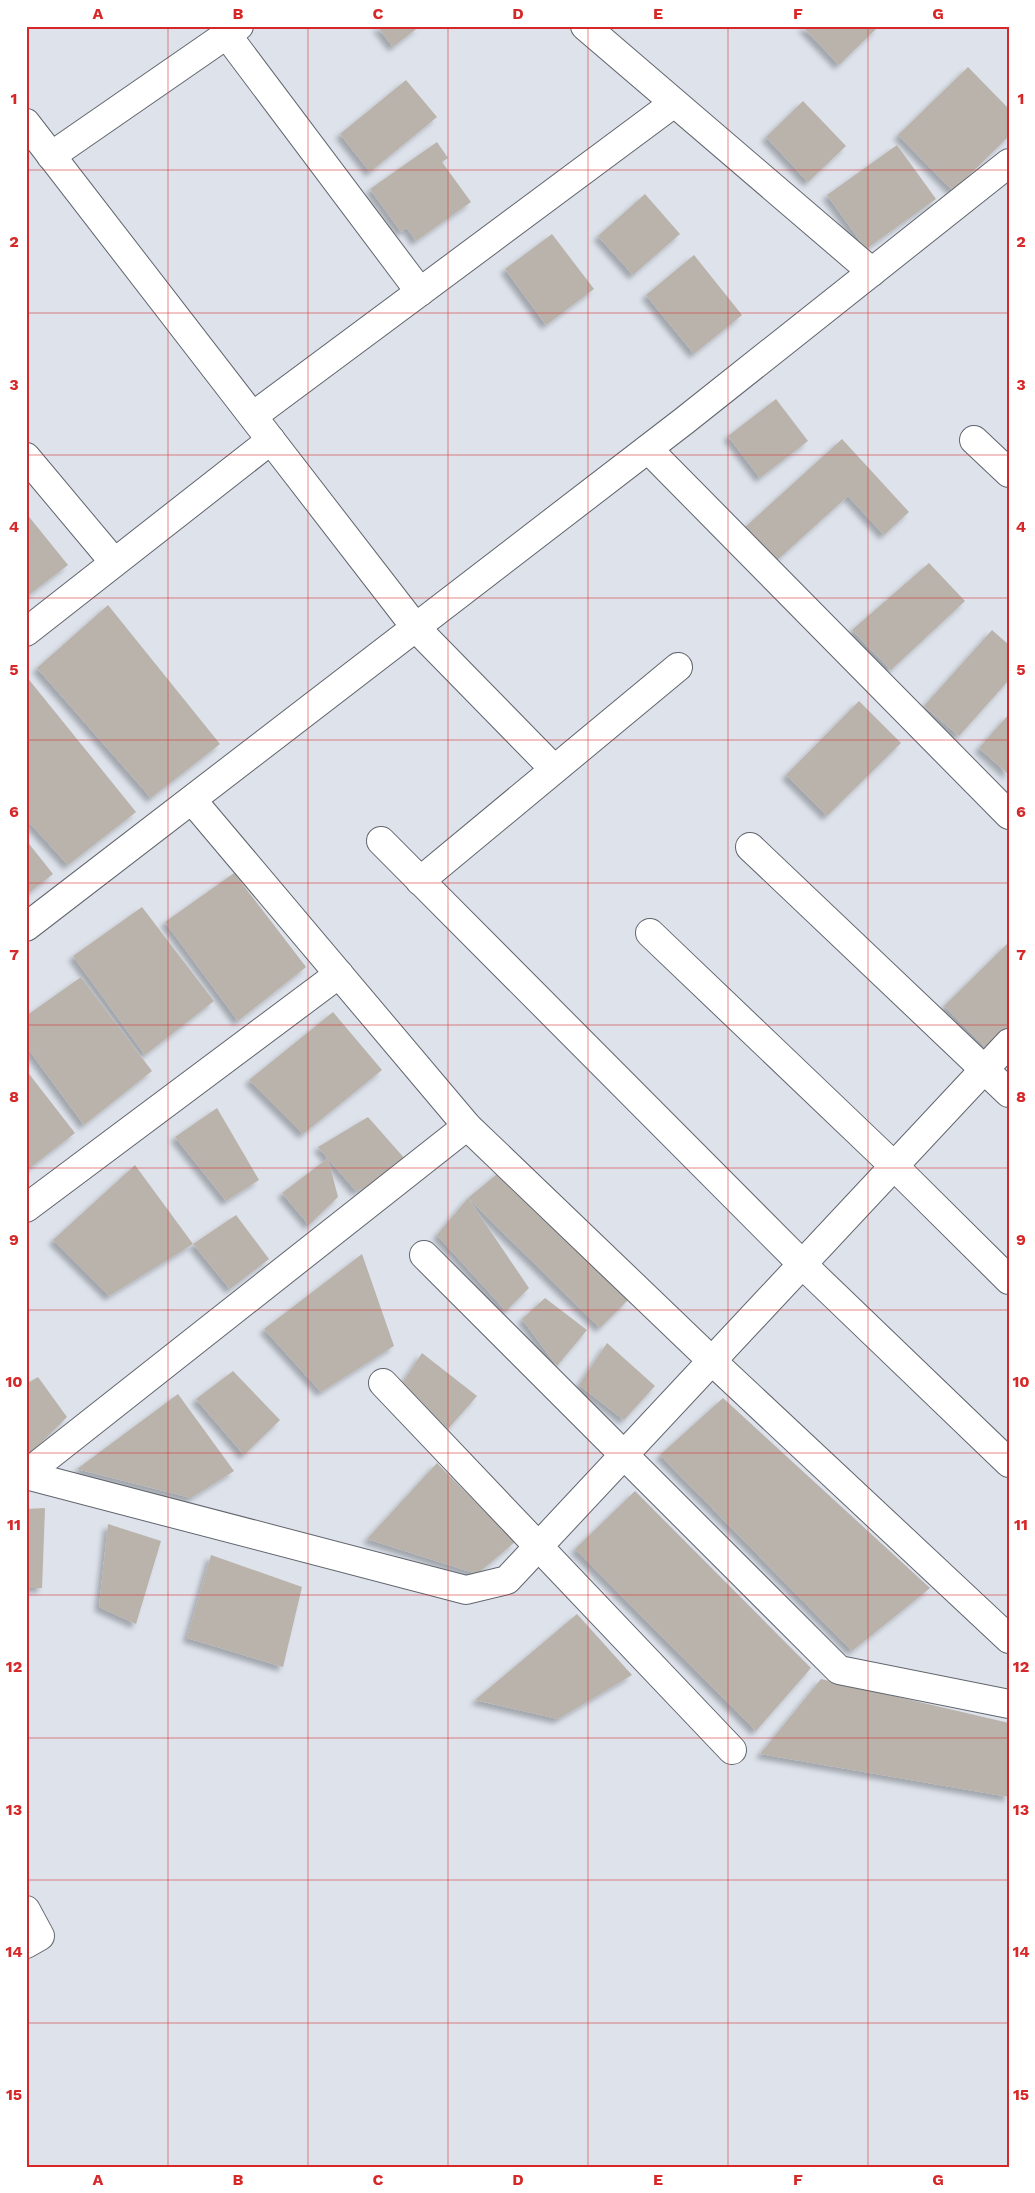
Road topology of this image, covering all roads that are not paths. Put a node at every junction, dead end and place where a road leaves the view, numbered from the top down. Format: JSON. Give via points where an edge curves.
{"nodes":[{"id":1,"x":585,"y":26,"type":"edge"},
{"id":2,"x":233,"y":31,"type":"edge"},
{"id":3,"x":674,"y":103,"type":"junction"},
{"id":4,"x":26,"y":123,"type":"edge"},
{"id":5,"x":51,"y":156,"type":"junction"},
{"id":6,"x":1009,"y":163,"type":"edge"},
{"id":7,"x":872,"y":272,"type":"junction"},
{"id":8,"x":420,"y":292,"type":"junction"},
{"id":9,"x":253,"y":416,"type":"junction"},
{"id":10,"x":271,"y":440,"type":"junction"},
{"id":11,"x":974,"y":440,"type":"dead end"},
{"id":12,"x":648,"y":449,"type":"junction"},
{"id":13,"x":26,"y":457,"type":"edge"},
{"id":14,"x":1009,"y":473,"type":"edge"},
{"id":15,"x":114,"y":562,"type":"junction"},
{"id":16,"x":416,"y":628,"type":"junction"},
{"id":17,"x":26,"y":632,"type":"edge"},
{"id":18,"x":678,"y":667,"type":"dead end"},
{"id":19,"x":554,"y":769,"type":"junction"},
{"id":20,"x":192,"y":800,"type":"junction"},
{"id":21,"x":1009,"y":815,"type":"edge"},
{"id":22,"x":381,"y":841,"type":"dead end"},
{"id":23,"x":750,"y":847,"type":"dead end"},
{"id":24,"x":420,"y":881,"type":"junction"},
{"id":25,"x":26,"y":928,"type":"edge"},
{"id":26,"x":650,"y":933,"type":"dead end"},
{"id":27,"x":339,"y":974,"type":"junction"},
{"id":28,"x":1009,"y":1043,"type":"edge"},
{"id":29,"x":984,"y":1069,"type":"junction"},
{"id":30,"x":1009,"y":1093,"type":"edge"},
{"id":31,"x":467,"y":1126,"type":"junction"},
{"id":32,"x":894,"y":1166,"type":"junction"},
{"id":33,"x":26,"y":1208,"type":"edge"},
{"id":34,"x":424,"y":1255,"type":"dead end"},
{"id":35,"x":802,"y":1264,"type":"junction"},
{"id":36,"x":1009,"y":1280,"type":"edge"},
{"id":37,"x":712,"y":1361,"type":"junction"},
{"id":38,"x":383,"y":1383,"type":"dead end"},
{"id":39,"x":624,"y":1454,"type":"junction"},
{"id":40,"x":1009,"y":1463,"type":"edge"},
{"id":41,"x":26,"y":1474,"type":"edge"},
{"id":42,"x":537,"y":1547,"type":"junction"},
{"id":43,"x":1009,"y":1639,"type":"edge"},
{"id":44,"x":1009,"y":1704,"type":"edge"},
{"id":45,"x":732,"y":1750,"type":"dead end"},
{"id":46,"x":26,"y":1910,"type":"edge"},
{"id":47,"x":26,"y":1944,"type":"edge"}],
"edges":[{"from":1,"to":3,"type":"street"},
{"from":2,"to":5,"type":"street"},
{"from":2,"to":8,"type":"street"},
{"from":3,"to":7,"type":"street"},
{"from":3,"to":8,"type":"street"},
{"from":4,"to":5,"type":"street"},
{"from":5,"to":9,"type":"street"},
{"from":6,"to":7,"type":"street"},
{"from":7,"to":12,"type":"street"},
{"from":8,"to":9,"type":"street"},
{"from":9,"to":10,"type":"street"},
{"from":10,"to":15,"type":"street"},
{"from":10,"to":16,"type":"street"},
{"from":11,"to":14,"type":"street"},
{"from":12,"to":16,"type":"street"},
{"from":12,"to":21,"type":"street"},
{"from":13,"to":15,"type":"street"},
{"from":15,"to":17,"type":"street"},
{"from":16,"to":19,"type":"street"},
{"from":16,"to":20,"type":"street"},
{"from":18,"to":19,"type":"street"},
{"from":19,"to":24,"type":"street"},
{"from":20,"to":25,"type":"street"},
{"from":20,"to":27,"type":"street"},
{"from":22,"to":24,"type":"street"},
{"from":23,"to":29,"type":"street"},
{"from":24,"to":35,"type":"street"},
{"from":26,"to":32,"type":"street"},
{"from":27,"to":31,"type":"street"},
{"from":27,"to":33,"type":"street"},
{"from":28,"to":29,"type":"street"},
{"from":29,"to":30,"type":"street"},
{"from":29,"to":32,"type":"street"},
{"from":31,"to":37,"type":"street"},
{"from":31,"to":41,"type":"street"},
{"from":32,"to":35,"type":"street"},
{"from":32,"to":36,"type":"street"},
{"from":34,"to":39,"type":"street"},
{"from":35,"to":37,"type":"street"},
{"from":35,"to":40,"type":"street"},
{"from":37,"to":39,"type":"street"},
{"from":37,"to":43,"type":"street"},
{"from":38,"to":42,"type":"street"},
{"from":39,"to":42,"type":"street"},
{"from":39,"to":44,"type":"street","via":[[839,1670]]},
{"from":41,"to":42,"type":"street","via":[[466,1590],[507,1580]]},
{"from":42,"to":45,"type":"street"},
{"from":46,"to":47,"type":"street","via":[[40,1936]]}]}
